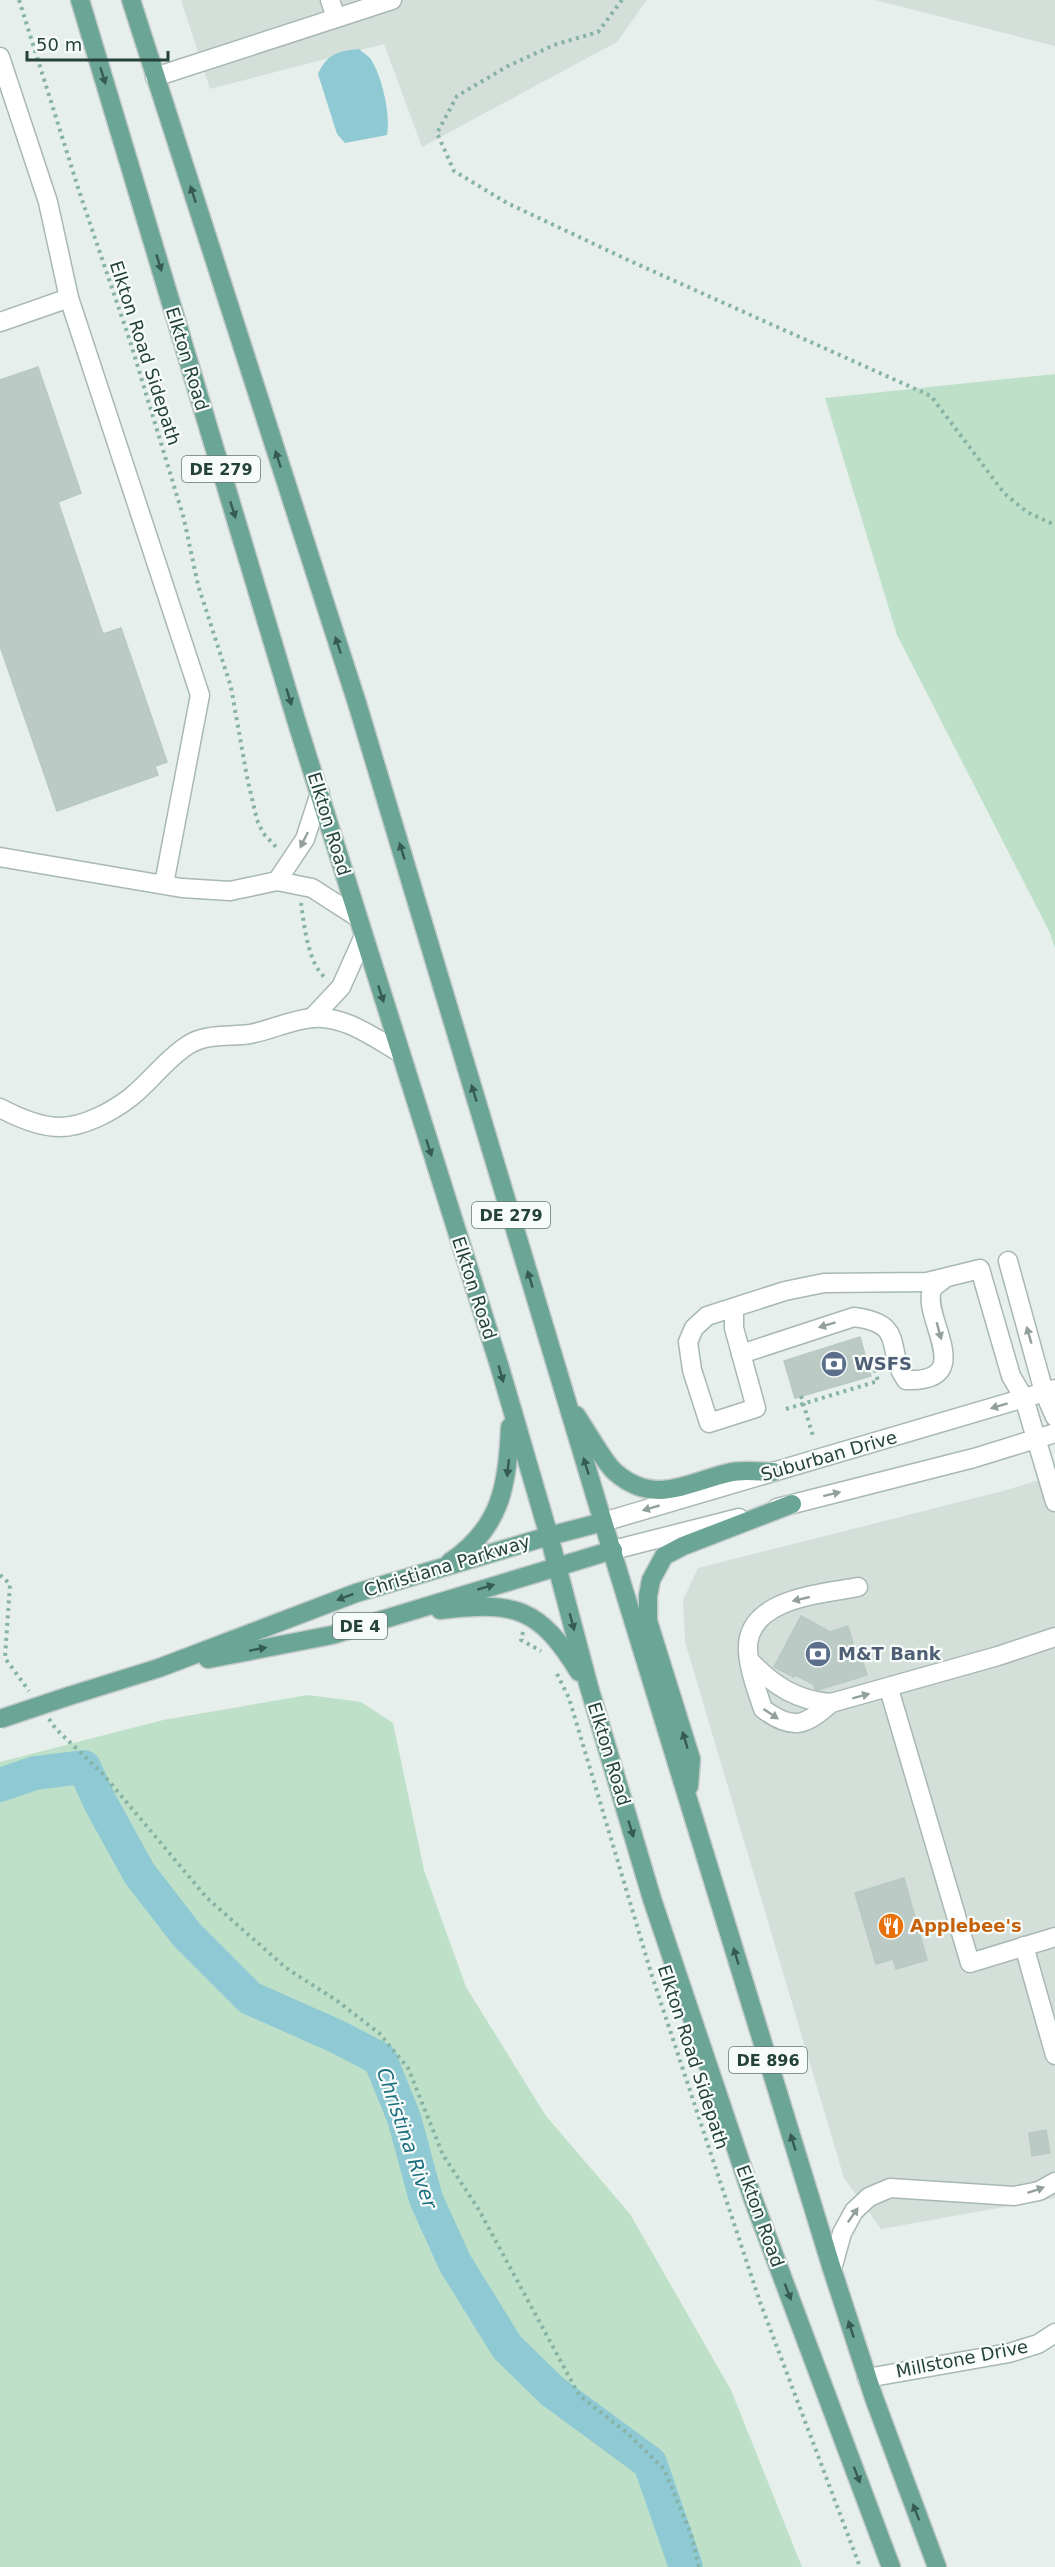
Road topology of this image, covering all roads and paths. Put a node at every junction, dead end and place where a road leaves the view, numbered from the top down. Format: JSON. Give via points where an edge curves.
{"nodes":[{"id":1,"x":19,"y":0,"type":"edge"},
{"id":2,"x":80,"y":0,"type":"edge"},
{"id":3,"x":131,"y":0,"type":"edge"},
{"id":4,"x":330,"y":0,"type":"edge"},
{"id":5,"x":392,"y":0,"type":"edge"},
{"id":6,"x":622,"y":0,"type":"edge"},
{"id":7,"x":336,"y":18,"type":"junction"},
{"id":8,"x":0,"y":57,"type":"edge"},
{"id":9,"x":155,"y":76,"type":"junction"},
{"id":10,"x":69,"y":298,"type":"junction"},
{"id":11,"x":0,"y":322,"type":"edge"},
{"id":12,"x":1055,"y":525,"type":"edge"},
{"id":13,"x":320,"y":793,"type":"junction"},
{"id":14,"x":279,"y":850,"type":"dead end"},
{"id":15,"x":0,"y":857,"type":"edge"},
{"id":16,"x":277,"y":881,"type":"junction"},
{"id":17,"x":164,"y":884,"type":"junction"},
{"id":18,"x":300,"y":902,"type":"dead end"},
{"id":19,"x":357,"y":917,"type":"junction"},
{"id":20,"x":363,"y":938,"type":"junction"},
{"id":21,"x":332,"y":982,"type":"dead end"},
{"id":22,"x":312,"y":1018,"type":"junction"},
{"id":23,"x":399,"y":1052,"type":"junction"},
{"id":24,"x":0,"y":1108,"type":"edge"},
{"id":25,"x":1008,"y":1262,"type":"dead end"},
{"id":26,"x":944,"y":1279,"type":"junction"},
{"id":27,"x":734,"y":1308,"type":"junction"},
{"id":28,"x":741,"y":1354,"type":"junction"},
{"id":29,"x":866,"y":1358,"type":"dead end"},
{"id":30,"x":1049,"y":1390,"type":"edge"},
{"id":31,"x":801,"y":1396,"type":"dead end"},
{"id":32,"x":1024,"y":1398,"type":"junction"},
{"id":33,"x":567,"y":1402,"type":"junction"},
{"id":34,"x":803,"y":1404,"type":"junction"},
{"id":35,"x":786,"y":1409,"type":"dead end"},
{"id":36,"x":511,"y":1410,"type":"junction"},
{"id":37,"x":1055,"y":1418,"type":"edge"},
{"id":38,"x":1046,"y":1435,"type":"edge"},
{"id":39,"x":813,"y":1436,"type":"dead end"},
{"id":40,"x":774,"y":1472,"type":"junction"},
{"id":41,"x":1055,"y":1502,"type":"edge"},
{"id":42,"x":792,"y":1504,"type":"junction"},
{"id":43,"x":603,"y":1522,"type":"junction"},
{"id":44,"x":549,"y":1536,"type":"junction"},
{"id":45,"x":613,"y":1550,"type":"junction"},
{"id":46,"x":557,"y":1565,"type":"junction"},
{"id":47,"x":441,"y":1568,"type":"junction"},
{"id":48,"x":0,"y":1575,"type":"edge"},
{"id":49,"x":858,"y":1587,"type":"dead end"},
{"id":50,"x":391,"y":1616,"type":"junction"},
{"id":51,"x":523,"y":1634,"type":"dead end"},
{"id":52,"x":1055,"y":1637,"type":"edge"},
{"id":53,"x":542,"y":1652,"type":"dead end"},
{"id":54,"x":751,"y":1662,"type":"junction"},
{"id":55,"x":159,"y":1668,"type":"junction"},
{"id":56,"x":555,"y":1671,"type":"dead end"},
{"id":57,"x":589,"y":1687,"type":"junction"},
{"id":58,"x":889,"y":1689,"type":"junction"},
{"id":59,"x":30,"y":1694,"type":"dead end"},
{"id":60,"x":831,"y":1703,"type":"junction"},
{"id":61,"x":43,"y":1712,"type":"dead end"},
{"id":62,"x":0,"y":1719,"type":"edge"},
{"id":63,"x":688,"y":1797,"type":"junction"},
{"id":64,"x":1055,"y":1937,"type":"edge"},
{"id":65,"x":1024,"y":1946,"type":"junction"},
{"id":66,"x":1055,"y":2055,"type":"edge"},
{"id":67,"x":1055,"y":2182,"type":"edge"},
{"id":68,"x":832,"y":2269,"type":"junction"},
{"id":69,"x":1055,"y":2333,"type":"edge"},
{"id":70,"x":867,"y":2378,"type":"junction"},
{"id":71,"x":699,"y":2567,"type":"edge"},
{"id":72,"x":860,"y":2567,"type":"edge"},
{"id":73,"x":891,"y":2567,"type":"edge"},
{"id":74,"x":937,"y":2567,"type":"edge"}],
"edges":[{"from":1,"to":14,"type":"path","name":"Elkton Road Sidepath","via":[[184,519],[198,585],[231,687],[257,820]]},
{"from":2,"to":13,"type":"main road","name":"Elkton Road","number":"DE 279","one_way":true},
{"from":3,"to":9,"type":"main road","number":"DE 279"},
{"from":4,"to":7,"type":"street"},
{"from":5,"to":7,"type":"street"},
{"from":6,"to":12,"type":"path","via":[[598,32],[554,45],[457,96],[437,133],[454,171],[507,203],[931,396],[1004,493],[1027,512]]},
{"from":7,"to":9,"type":"street"},
{"from":8,"to":10,"type":"street","via":[[48,202]]},
{"from":33,"to":9,"type":"main road","number":"DE 279","one_way":true,"via":[[357,703]]},
{"from":10,"to":11,"type":"street"},
{"from":10,"to":17,"type":"street","via":[[200,695]]},
{"from":13,"to":16,"type":"street","one_way":true,"via":[[305,839]]},
{"from":13,"to":19,"type":"main road","name":"Elkton Road","number":"DE 279"},
{"from":15,"to":17,"type":"street"},
{"from":16,"to":17,"type":"street","via":[[230,891]]},
{"from":16,"to":19,"type":"street","via":[[312,888]]},
{"from":18,"to":21,"type":"path","via":[[314,961],[322,976]]},
{"from":19,"to":20,"type":"main road","name":"Elkton Road","number":"DE 279"},
{"from":20,"to":22,"type":"street","via":[[341,987]]},
{"from":20,"to":23,"type":"main road","name":"Elkton Road","number":"DE 279","one_way":true},
{"from":22,"to":23,"type":"street","via":[[342,1022]]},
{"from":22,"to":24,"type":"street","via":[[250,1034],[207,1037],[189,1043],[130,1097],[90,1120],[60,1127],[19,1118]]},
{"from":23,"to":36,"type":"main road","name":"Elkton Road","number":"DE 279","one_way":true},
{"from":30,"to":25,"type":"street","one_way":true},
{"from":26,"to":27,"type":"street","via":[[824,1284],[785,1291]]},
{"from":26,"to":28,"type":"street","one_way":true,"via":[[933,1288],[930,1300],[944,1350],[943,1364],[935,1374],[906,1380],[893,1340],[884,1326],[854,1317]]},
{"from":26,"to":32,"type":"street","via":[[980,1269],[1011,1376]]},
{"from":27,"to":28,"type":"street","via":[[734,1328]]},
{"from":27,"to":28,"type":"street","via":[[707,1316],[694,1328],[688,1342],[692,1370],[709,1423],[756,1408]]},
{"from":29,"to":34,"type":"path","via":[[871,1356],[878,1382]]},
{"from":30,"to":32,"type":"street","name":"Suburban Drive"},
{"from":30,"to":37,"type":"street"},
{"from":31,"to":34,"type":"path"},
{"from":32,"to":38,"type":"street"},
{"from":32,"to":40,"type":"street","name":"Suburban Drive","one_way":true},
{"from":33,"to":40,"type":"main road","via":[[614,1471],[637,1486],[672,1490],[730,1472]]},
{"from":43,"to":33,"type":"main road","number":"DE 279","one_way":true},
{"from":34,"to":35,"type":"path"},
{"from":34,"to":39,"type":"path"},
{"from":36,"to":44,"type":"main road","name":"Elkton Road","number":"DE 279"},
{"from":36,"to":47,"type":"main road","one_way":true,"via":[[508,1473],[499,1504],[475,1541]]},
{"from":38,"to":41,"type":"street"},
{"from":42,"to":38,"type":"street","name":"Suburban Drive","one_way":true,"via":[[974,1458]]},
{"from":40,"to":43,"type":"street","name":"Suburban Drive","one_way":true},
{"from":42,"to":45,"type":"street","name":"Suburban Drive"},
{"from":63,"to":42,"type":"main road","one_way":true,"via":[[691,1759],[648,1621],[651,1580],[664,1556]]},
{"from":43,"to":44,"type":"main road","name":"Christiana Parkway","number":"DE 4"},
{"from":43,"to":45,"type":"main road","number":"DE 896"},
{"from":44,"to":46,"type":"main road","name":"Elkton Road","number":"DE 279"},
{"from":44,"to":47,"type":"main road","name":"Christiana Parkway","number":"DE 4"},
{"from":45,"to":46,"type":"main road","name":"Christiana Parkway","number":"DE 4"},
{"from":45,"to":63,"type":"main road","number":"DE 896"},
{"from":50,"to":46,"type":"main road","name":"Christiana Parkway","number":"DE 4","one_way":true},
{"from":46,"to":57,"type":"main road","name":"Elkton Road","number":"DE 896","one_way":true},
{"from":47,"to":55,"type":"main road","name":"Christiana Parkway","number":"DE 4","one_way":true,"via":[[356,1593]]},
{"from":48,"to":59,"type":"path","via":[[10,1584],[5,1658]]},
{"from":49,"to":54,"type":"street","one_way":true,"via":[[776,1606],[757,1623],[750,1638]]},
{"from":55,"to":50,"type":"main road","name":"Christiana Parkway","number":"DE 4","one_way":true,"via":[[332,1635]]},
{"from":50,"to":57,"type":"main road","via":[[486,1606],[519,1610],[548,1628]]},
{"from":51,"to":53,"type":"path","via":[[521,1640]]},
{"from":52,"to":58,"type":"street"},
{"from":54,"to":60,"type":"street","via":[[785,1690],[810,1702]]},
{"from":54,"to":60,"type":"street","one_way":true,"via":[[763,1709],[776,1719],[795,1724],[811,1721]]},
{"from":55,"to":62,"type":"main road","number":"DE 4","bridge":true},
{"from":56,"to":72,"type":"path","name":"Elkton Road Sidepath","via":[[569,1698],[652,1976],[760,2302]]},
{"from":57,"to":73,"type":"main road","name":"Elkton Road","number":"DE 896","one_way":true,"via":[[652,1899],[753,2199]]},
{"from":60,"to":58,"type":"street","one_way":true},
{"from":58,"to":65,"type":"street","via":[[970,1963]]},
{"from":61,"to":71,"type":"path","via":[[102,1773],[207,1898],[286,1968],[379,2033],[408,2068],[443,2156],[479,2210],[579,2395],[664,2469],[691,2534]]},
{"from":68,"to":63,"type":"main road","number":"DE 896","one_way":true},
{"from":64,"to":65,"type":"street"},
{"from":65,"to":66,"type":"street"},
{"from":68,"to":67,"type":"street","one_way":true,"via":[[842,2233],[854,2211],[869,2197],[890,2188],[1014,2196],[1039,2191]]},
{"from":70,"to":68,"type":"main road","number":"DE 896","one_way":true},
{"from":69,"to":70,"type":"street","name":"Millstone Drive","via":[[1038,2344],[1009,2353]]},
{"from":74,"to":70,"type":"main road","number":"DE 896","one_way":true}]}
